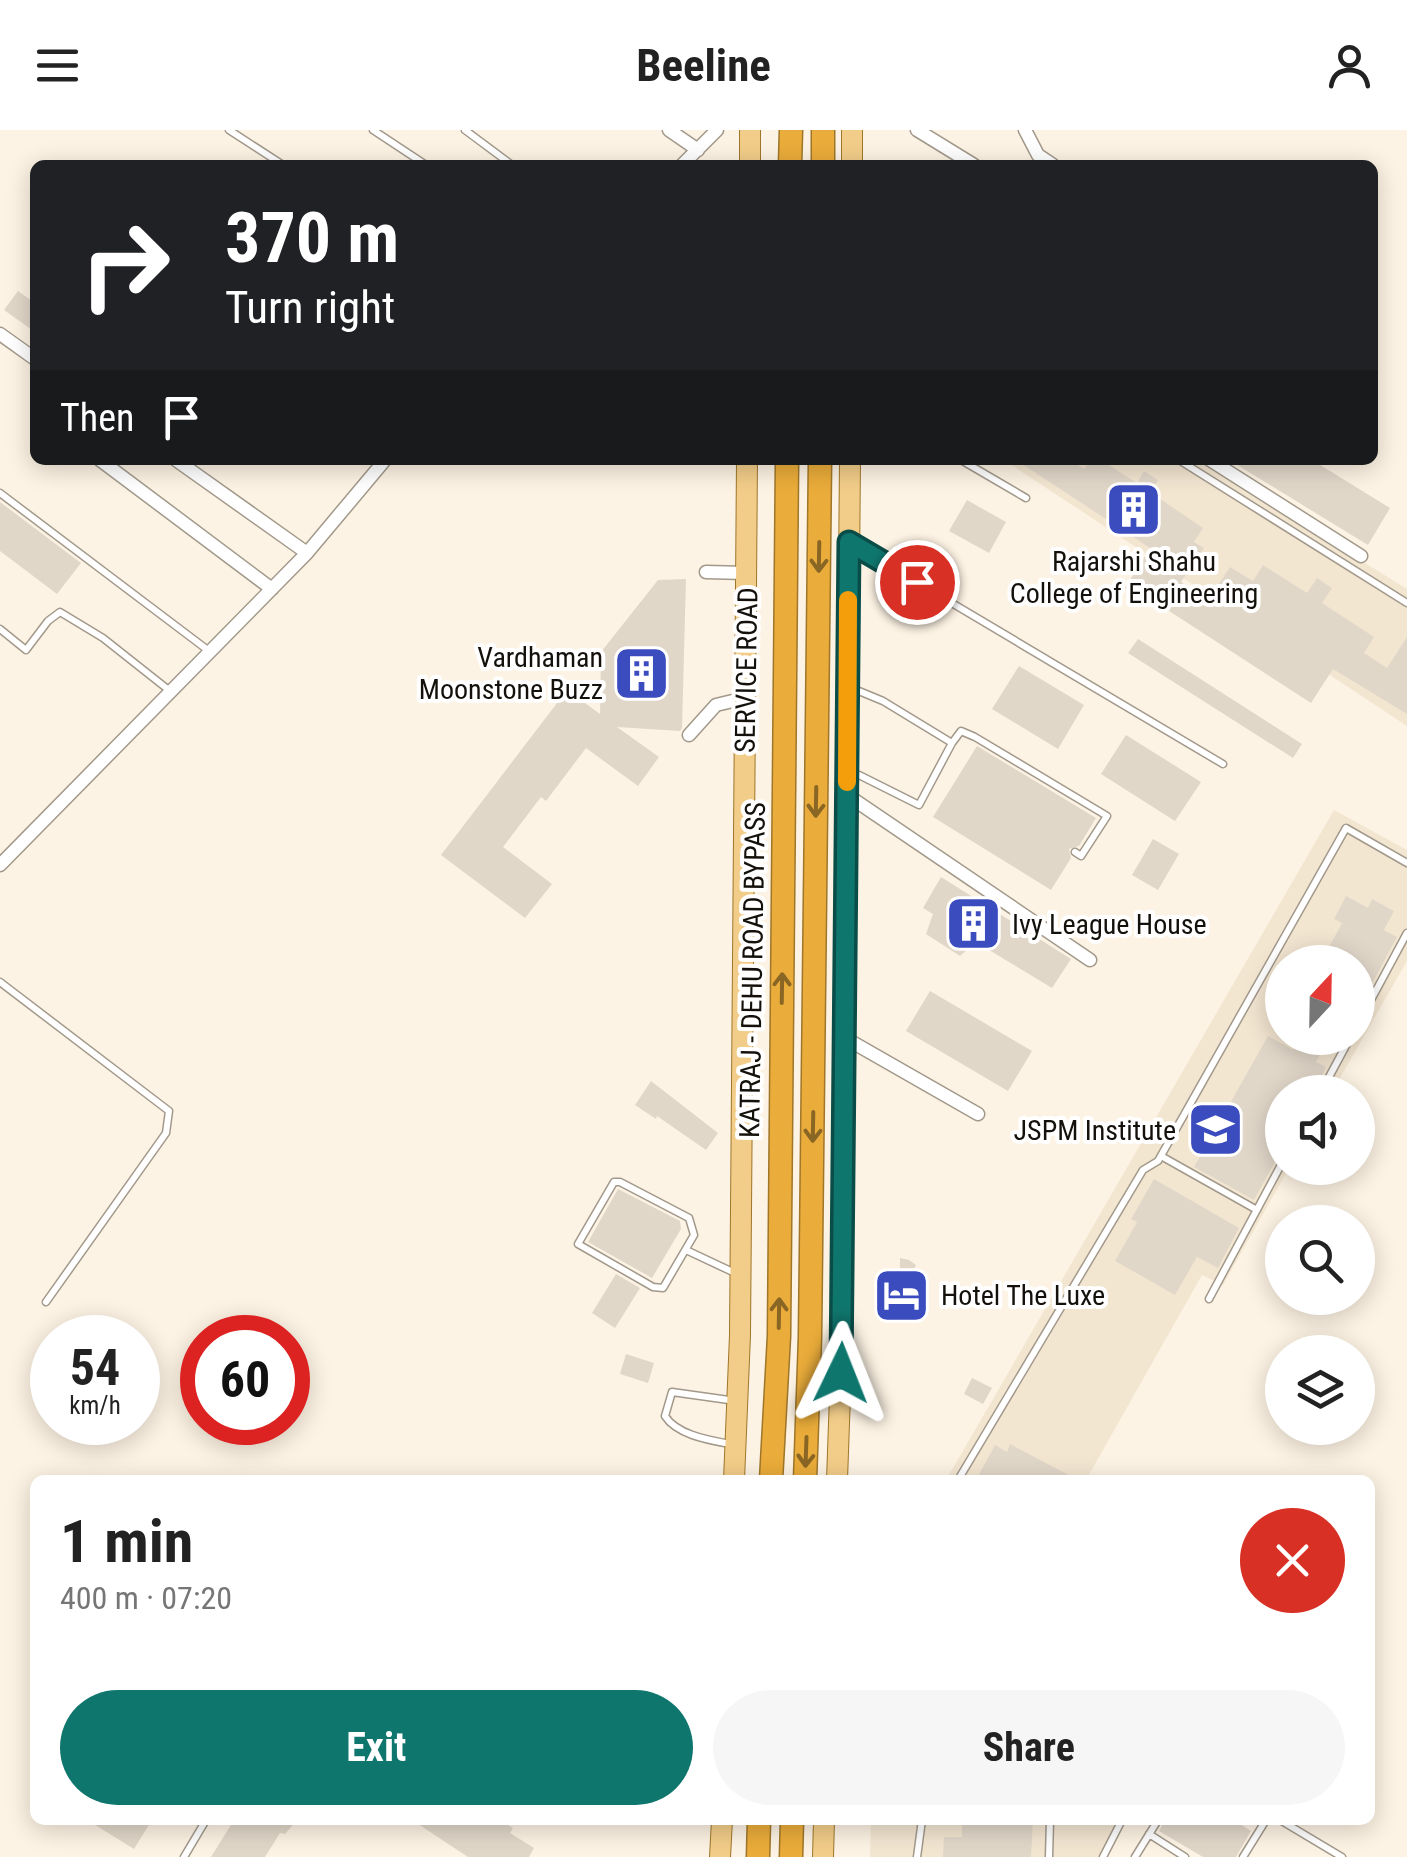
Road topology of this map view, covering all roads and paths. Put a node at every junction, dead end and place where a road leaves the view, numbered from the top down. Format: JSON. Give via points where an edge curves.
{"nodes":[{"id":1,"x":229,"y":130,"type":"edge"},
{"id":2,"x":373,"y":130,"type":"edge"},
{"id":3,"x":465,"y":130,"type":"edge"},
{"id":4,"x":669,"y":130,"type":"edge"},
{"id":5,"x":717,"y":130,"type":"edge"},
{"id":6,"x":750,"y":130,"type":"edge"},
{"id":7,"x":791,"y":130,"type":"edge"},
{"id":8,"x":823,"y":130,"type":"edge"},
{"id":9,"x":852,"y":130,"type":"edge"},
{"id":10,"x":916,"y":130,"type":"edge"},
{"id":11,"x":1026,"y":130,"type":"edge"},
{"id":12,"x":698,"y":150,"type":"junction"},
{"id":13,"x":275,"y":160,"type":"edge"},
{"id":14,"x":418,"y":160,"type":"edge"},
{"id":15,"x":505,"y":160,"type":"edge"},
{"id":16,"x":687,"y":160,"type":"edge"},
{"id":17,"x":750,"y":160,"type":"edge"},
{"id":18,"x":790,"y":160,"type":"edge"},
{"id":19,"x":822,"y":160,"type":"edge"},
{"id":20,"x":852,"y":160,"type":"edge"},
{"id":21,"x":966,"y":160,"type":"edge"},
{"id":22,"x":1046,"y":160,"type":"edge"},
{"id":23,"x":0,"y":334,"type":"edge"},
{"id":24,"x":30,"y":356,"type":"edge"},
{"id":25,"x":107,"y":465,"type":"edge"},
{"id":26,"x":183,"y":465,"type":"edge"},
{"id":27,"x":382,"y":465,"type":"edge"},
{"id":28,"x":747,"y":465,"type":"edge"},
{"id":29,"x":788,"y":465,"type":"edge"},
{"id":30,"x":820,"y":465,"type":"edge"},
{"id":31,"x":850,"y":465,"type":"edge"},
{"id":32,"x":970,"y":465,"type":"edge"},
{"id":33,"x":1187,"y":465,"type":"edge"},
{"id":34,"x":1218,"y":465,"type":"edge"},
{"id":35,"x":0,"y":493,"type":"edge"},
{"id":36,"x":1026,"y":498,"type":"dead end"},
{"id":37,"x":849,"y":542,"type":"junction"},
{"id":38,"x":307,"y":554,"type":"junction"},
{"id":39,"x":1361,"y":556,"type":"dead end"},
{"id":40,"x":706,"y":572,"type":"dead end"},
{"id":41,"x":746,"y":573,"type":"junction"},
{"id":42,"x":272,"y":589,"type":"junction"},
{"id":43,"x":1407,"y":603,"type":"edge"},
{"id":44,"x":0,"y":630,"type":"edge"},
{"id":45,"x":210,"y":652,"type":"junction"},
{"id":46,"x":848,"y":687,"type":"junction"},
{"id":47,"x":171,"y":692,"type":"junction"},
{"id":48,"x":745,"y":698,"type":"junction"},
{"id":49,"x":689,"y":735,"type":"dead end"},
{"id":50,"x":952,"y":743,"type":"junction"},
{"id":51,"x":1223,"y":764,"type":"dead end"},
{"id":52,"x":847,"y":787,"type":"junction"},
{"id":53,"x":1075,"y":852,"type":"dead end"},
{"id":54,"x":1407,"y":863,"type":"edge"},
{"id":55,"x":0,"y":865,"type":"edge"},
{"id":56,"x":1407,"y":933,"type":"edge"},
{"id":57,"x":1090,"y":960,"type":"dead end"},
{"id":58,"x":0,"y":982,"type":"edge"},
{"id":59,"x":1375,"y":992,"type":"edge"},
{"id":60,"x":845,"y":1038,"type":"junction"},
{"id":61,"x":978,"y":1114,"type":"dead end"},
{"id":62,"x":1161,"y":1156,"type":"junction"},
{"id":63,"x":1270,"y":1185,"type":"edge"},
{"id":64,"x":1257,"y":1210,"type":"junction"},
{"id":65,"x":686,"y":1250,"type":"junction"},
{"id":66,"x":740,"y":1275,"type":"junction"},
{"id":67,"x":1209,"y":1299,"type":"dead end"},
{"id":68,"x":46,"y":1302,"type":"dead end"},
{"id":69,"x":737,"y":1401,"type":"junction"},
{"id":70,"x":736,"y":1445,"type":"junction"},
{"id":71,"x":734,"y":1475,"type":"edge"},
{"id":72,"x":772,"y":1475,"type":"edge"},
{"id":73,"x":805,"y":1475,"type":"edge"},
{"id":74,"x":837,"y":1475,"type":"edge"},
{"id":75,"x":961,"y":1475,"type":"edge"},
{"id":76,"x":203,"y":1825,"type":"edge"},
{"id":77,"x":722,"y":1825,"type":"edge"},
{"id":78,"x":760,"y":1825,"type":"edge"},
{"id":79,"x":792,"y":1825,"type":"edge"},
{"id":80,"x":824,"y":1825,"type":"edge"},
{"id":81,"x":921,"y":1825,"type":"edge"},
{"id":82,"x":1050,"y":1825,"type":"edge"},
{"id":83,"x":1119,"y":1825,"type":"edge"},
{"id":84,"x":1155,"y":1825,"type":"edge"},
{"id":85,"x":1263,"y":1825,"type":"edge"},
{"id":86,"x":1288,"y":1825,"type":"edge"},
{"id":87,"x":1149,"y":1834,"type":"junction"},
{"id":88,"x":184,"y":1857,"type":"edge"},
{"id":89,"x":720,"y":1857,"type":"edge"},
{"id":90,"x":758,"y":1857,"type":"edge"},
{"id":91,"x":791,"y":1857,"type":"edge"},
{"id":92,"x":823,"y":1857,"type":"edge"},
{"id":93,"x":917,"y":1857,"type":"edge"},
{"id":94,"x":1049,"y":1857,"type":"edge"},
{"id":95,"x":1103,"y":1857,"type":"edge"},
{"id":96,"x":1135,"y":1857,"type":"edge"},
{"id":97,"x":1185,"y":1857,"type":"edge"},
{"id":98,"x":1243,"y":1857,"type":"edge"},
{"id":99,"x":1342,"y":1857,"type":"edge"}],
"edges":[{"from":1,"to":13,"type":"lane"},
{"from":2,"to":14,"type":"lane"},
{"from":3,"to":15,"type":"lane"},
{"from":4,"to":12,"type":"street"},
{"from":5,"to":12,"type":"street"},
{"from":6,"to":17,"type":"main road"},
{"from":7,"to":18,"type":"highway"},
{"from":8,"to":19,"type":"highway"},
{"from":9,"to":20,"type":"main road"},
{"from":10,"to":21,"type":"street"},
{"from":11,"to":22,"type":"street"},
{"from":12,"to":16,"type":"street"},
{"from":23,"to":24,"type":"street"},
{"from":25,"to":42,"type":"street"},
{"from":26,"to":38,"type":"street"},
{"from":27,"to":38,"type":"street"},
{"from":28,"to":41,"type":"main road","name":"SERVICE ROAD"},
{"from":72,"to":29,"type":"highway","name":"KATRAJ - DEHU ROAD BYPASS","one_way":true},
{"from":30,"to":73,"type":"highway","one_way":true},
{"from":31,"to":37,"type":"main road"},
{"from":32,"to":36,"type":"lane"},
{"from":33,"to":43,"type":"lane"},
{"from":34,"to":39,"type":"street"},
{"from":35,"to":45,"type":"lane"},
{"from":37,"to":46,"type":"main road"},
{"from":37,"to":51,"type":"lane"},
{"from":38,"to":42,"type":"street"},
{"from":40,"to":41,"type":"street"},
{"from":41,"to":48,"type":"main road","name":"SERVICE ROAD"},
{"from":42,"to":45,"type":"street"},
{"from":44,"to":47,"type":"lane","via":[[26,650],[60,612]]},
{"from":45,"to":47,"type":"street"},
{"from":46,"to":50,"type":"lane"},
{"from":46,"to":52,"type":"main road"},
{"from":47,"to":55,"type":"street"},
{"from":48,"to":49,"type":"street","via":[[716,706]]},
{"from":48,"to":66,"type":"main road","name":"SERVICE ROAD"},
{"from":50,"to":52,"type":"lane","via":[[920,805],[859,774]]},
{"from":50,"to":53,"type":"lane","via":[[961,731],[975,736],[1106,816],[1081,856]]},
{"from":52,"to":57,"type":"street"},
{"from":52,"to":60,"type":"main road"},
{"from":54,"to":62,"type":"lane","via":[[1346,828]]},
{"from":56,"to":59,"type":"lane"},
{"from":58,"to":68,"type":"lane","via":[[169,1111],[166,1133]]},
{"from":60,"to":61,"type":"street"},
{"from":60,"to":74,"type":"main road"},
{"from":62,"to":64,"type":"lane"},
{"from":62,"to":75,"type":"lane","via":[[1144,1170]]},
{"from":63,"to":64,"type":"lane"},
{"from":64,"to":67,"type":"lane"},
{"from":65,"to":65,"type":"lane","via":[[694,1235],[689,1218],[620,1182],[609,1185],[578,1242],[659,1288]]},
{"from":65,"to":66,"type":"lane"},
{"from":66,"to":69,"type":"main road","name":"SERVICE ROAD"},
{"from":69,"to":70,"type":"main road","name":"SERVICE ROAD"},
{"from":69,"to":70,"type":"lane","via":[[672,1392],[666,1416],[678,1429]]},
{"from":70,"to":71,"type":"main road","name":"SERVICE ROAD"},
{"from":76,"to":88,"type":"lane"},
{"from":77,"to":89,"type":"main road"},
{"from":78,"to":90,"type":"highway"},
{"from":79,"to":91,"type":"highway"},
{"from":80,"to":92,"type":"main road"},
{"from":81,"to":93,"type":"lane"},
{"from":82,"to":94,"type":"lane"},
{"from":83,"to":95,"type":"lane"},
{"from":84,"to":87,"type":"lane"},
{"from":85,"to":98,"type":"lane"},
{"from":86,"to":99,"type":"lane"},
{"from":87,"to":96,"type":"lane"},
{"from":87,"to":97,"type":"lane"}]}
